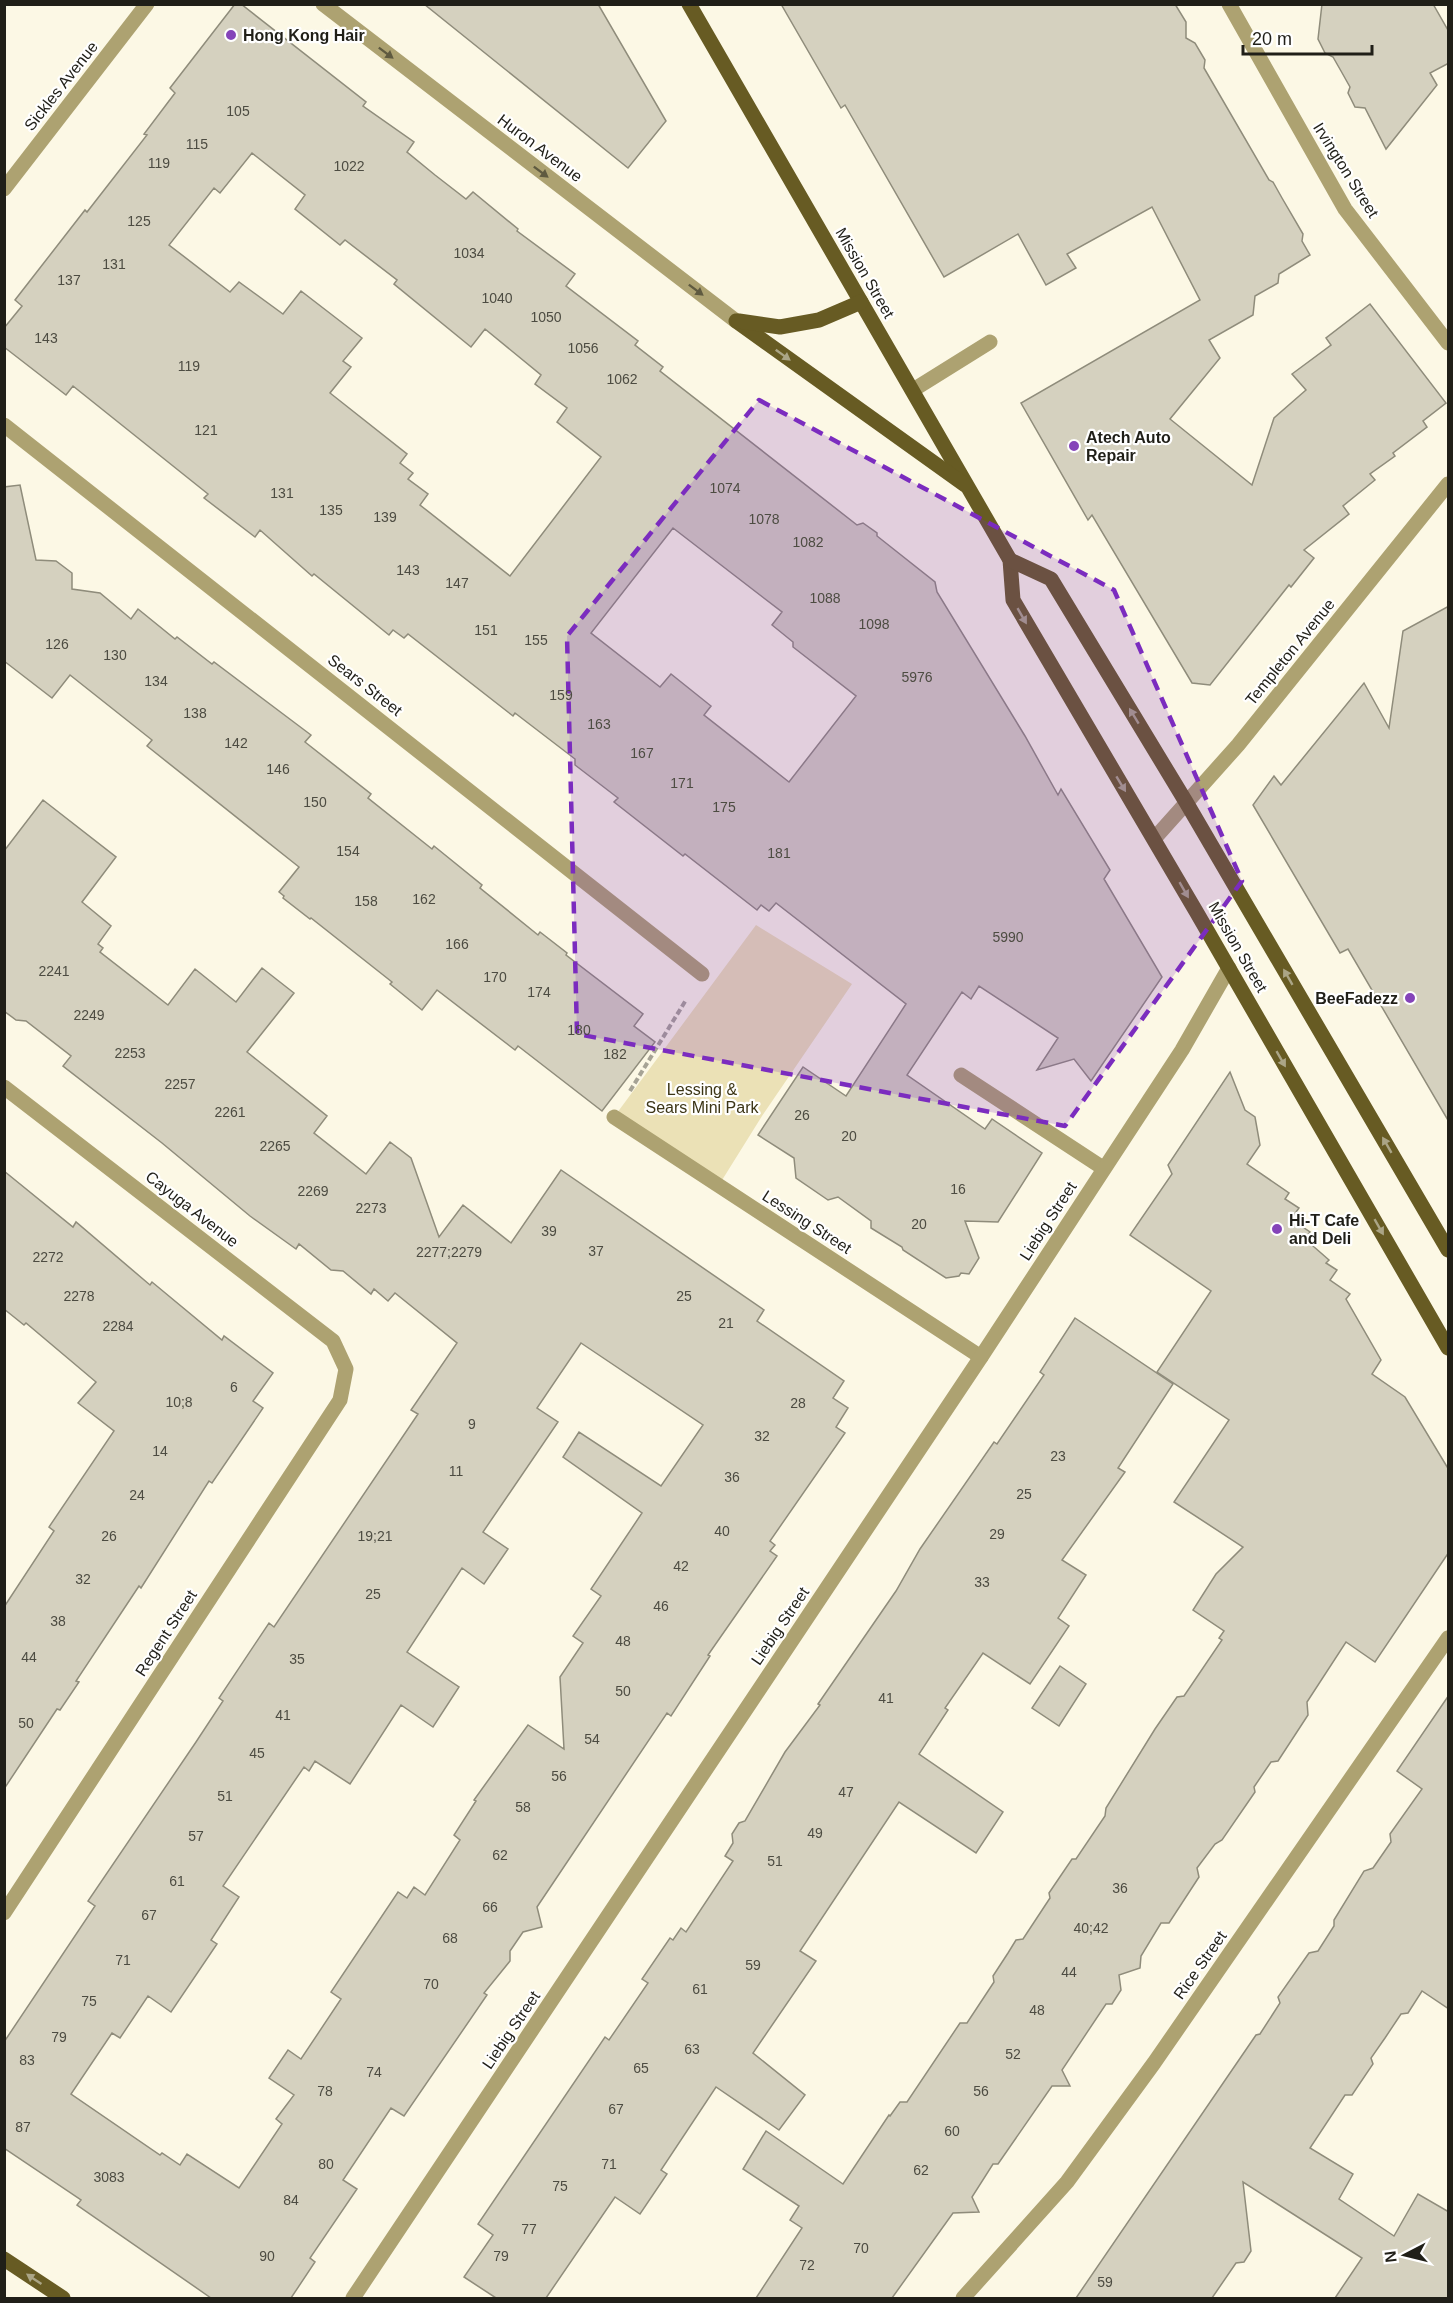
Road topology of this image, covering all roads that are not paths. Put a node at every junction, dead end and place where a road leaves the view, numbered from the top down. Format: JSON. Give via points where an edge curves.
{"nodes":[{"id":1,"x":147,"y":4,"type":"edge"},
{"id":2,"x":323,"y":4,"type":"edge"},
{"id":3,"x":689,"y":4,"type":"edge"},
{"id":4,"x":1229,"y":4,"type":"edge"},
{"id":5,"x":4,"y":189,"type":"edge"},
{"id":6,"x":861,"y":302,"type":"junction"},
{"id":7,"x":736,"y":321,"type":"junction"},
{"id":8,"x":990,"y":342,"type":"dead end"},
{"id":9,"x":1449,"y":343,"type":"edge"},
{"id":10,"x":913,"y":390,"type":"junction"},
{"id":11,"x":4,"y":424,"type":"edge"},
{"id":12,"x":1449,"y":484,"type":"edge"},
{"id":13,"x":970,"y":489,"type":"junction"},
{"id":14,"x":1010,"y":560,"type":"junction"},
{"id":15,"x":1186,"y":802,"type":"junction"},
{"id":16,"x":1154,"y":839,"type":"junction"},
{"id":17,"x":1229,"y":968,"type":"junction"},
{"id":18,"x":702,"y":974,"type":"road end"},
{"id":19,"x":961,"y":1075,"type":"dead end"},
{"id":20,"x":4,"y":1087,"type":"edge"},
{"id":21,"x":614,"y":1117,"type":"road end"},
{"id":22,"x":1103,"y":1168,"type":"junction"},
{"id":23,"x":1449,"y":1250,"type":"edge"},
{"id":24,"x":1449,"y":1348,"type":"edge"},
{"id":25,"x":981,"y":1357,"type":"junction"},
{"id":26,"x":346,"y":1369,"type":"joint"},
{"id":27,"x":1449,"y":1638,"type":"edge"},
{"id":28,"x":4,"y":1913,"type":"edge"},
{"id":29,"x":4,"y":2259,"type":"edge"},
{"id":30,"x":63,"y":2298,"type":"edge"},
{"id":31,"x":353,"y":2298,"type":"edge"},
{"id":32,"x":963,"y":2298,"type":"edge"}],
"edges":[{"from":1,"to":5,"type":"street","name":"Sickles Avenue"},
{"from":2,"to":7,"type":"street","name":"Huron Avenue","one_way":true},
{"from":3,"to":6,"type":"main road","name":"Mission Street"},
{"from":4,"to":9,"type":"street","name":"Irvington Street","via":[[1345,209]]},
{"from":6,"to":7,"type":"main road","via":[[819,320],[780,327]]},
{"from":6,"to":10,"type":"main road","name":"Mission Street"},
{"from":7,"to":13,"type":"main road","one_way":true},
{"from":8,"to":10,"type":"street"},
{"from":10,"to":13,"type":"main road","name":"Mission Street"},
{"from":11,"to":18,"type":"street","name":"Sears Street"},
{"from":12,"to":15,"type":"street","name":"Templeton Avenue","via":[[1238,745]]},
{"from":13,"to":14,"type":"main road","name":"Mission Street"},
{"from":15,"to":14,"type":"main road","name":"Mission Street","one_way":true,"via":[[1051,579]]},
{"from":14,"to":16,"type":"main road","name":"Mission Street","one_way":true,"via":[[1013,600]]},
{"from":15,"to":16,"type":"street","name":"Templeton Avenue"},
{"from":23,"to":15,"type":"main road","name":"Mission Street","one_way":true},
{"from":16,"to":17,"type":"main road","name":"Mission Street","one_way":true},
{"from":17,"to":22,"type":"street","name":"Liebig Street","via":[[1182,1050]]},
{"from":17,"to":24,"type":"main road","name":"Mission Street","one_way":true},
{"from":19,"to":22,"type":"street"},
{"from":20,"to":26,"type":"street","name":"Cayuga Avenue","via":[[333,1341]]},
{"from":21,"to":25,"type":"street","name":"Lessing Street"},
{"from":22,"to":25,"type":"street","name":"Liebig Street"},
{"from":25,"to":31,"type":"street","name":"Liebig Street"},
{"from":26,"to":28,"type":"street","name":"Regent Street","via":[[340,1400]]},
{"from":27,"to":32,"type":"street","name":"Rice Street","via":[[1074,2173]]},
{"from":30,"to":29,"type":"main road","one_way":true}]}
